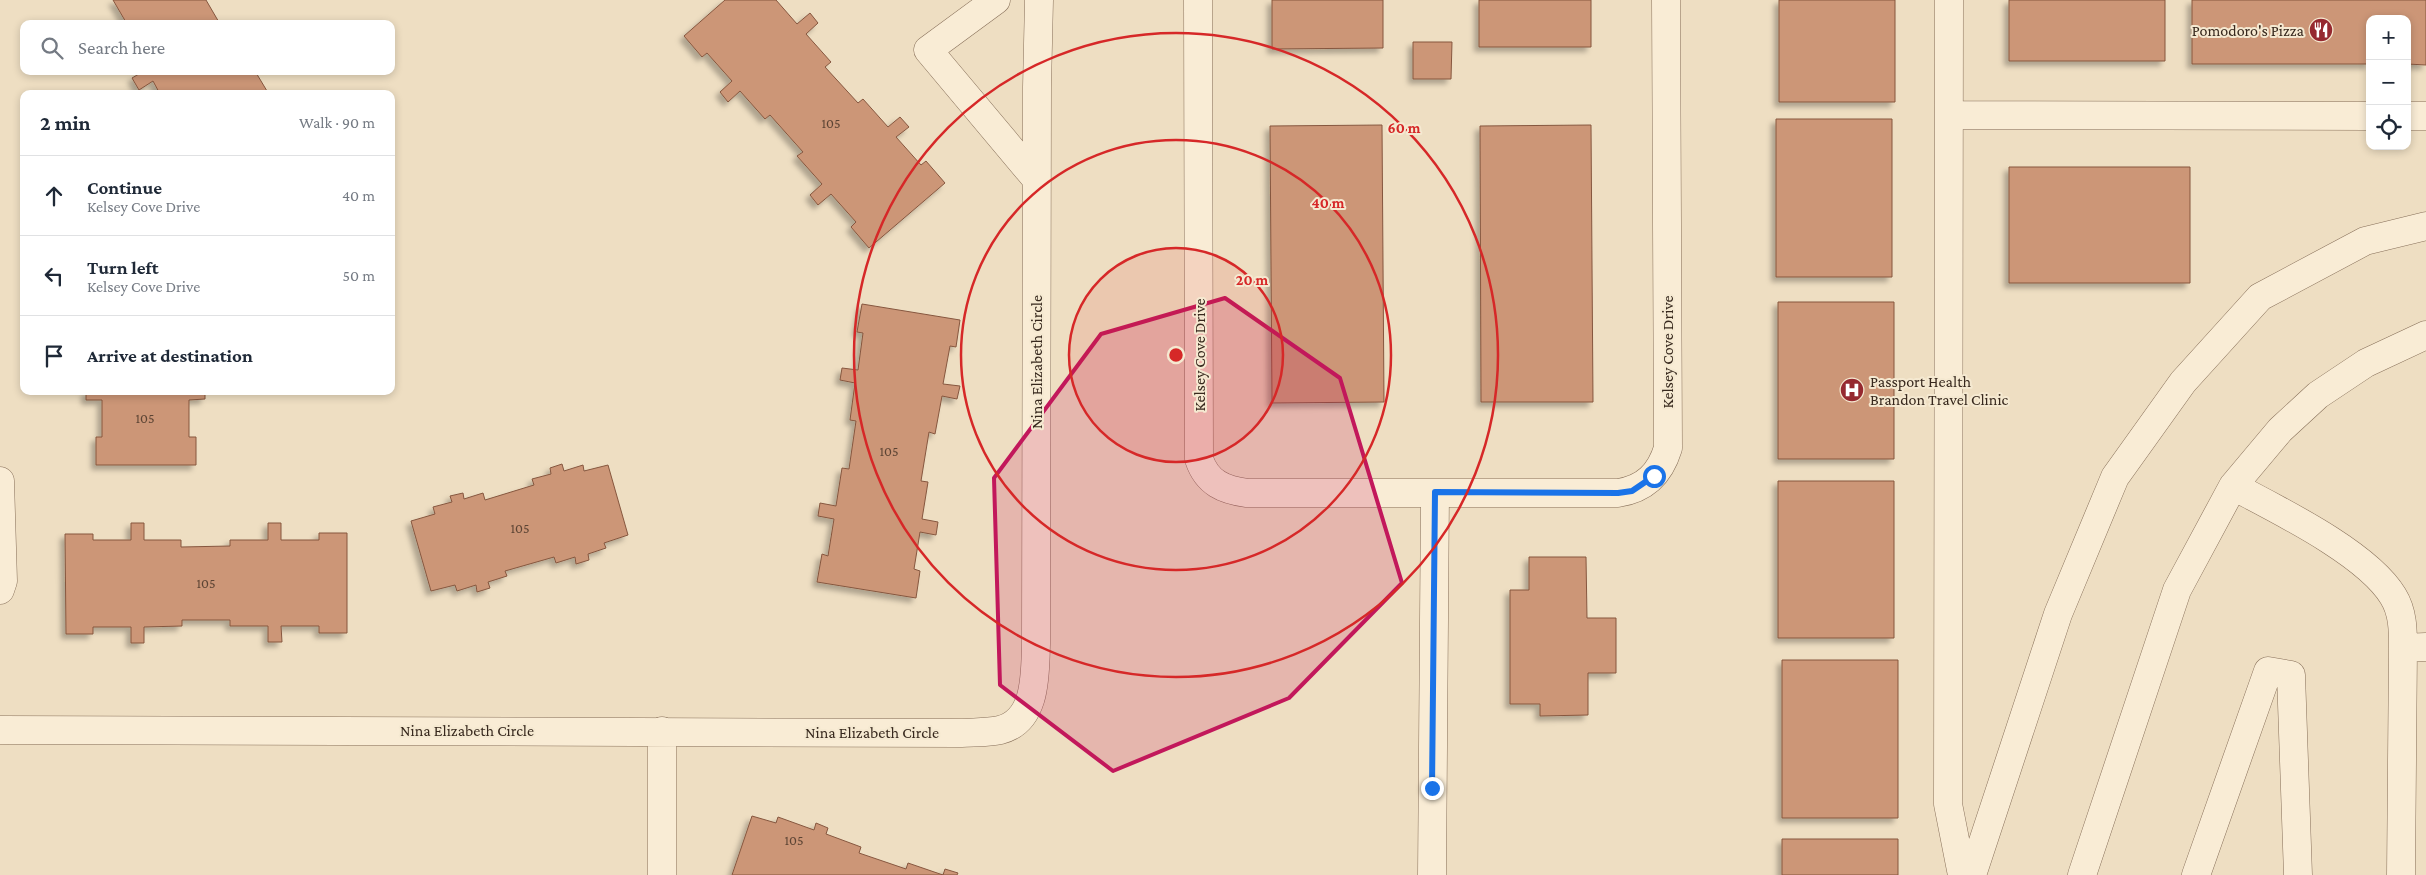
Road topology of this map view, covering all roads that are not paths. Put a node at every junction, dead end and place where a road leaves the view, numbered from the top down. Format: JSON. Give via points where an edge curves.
{"nodes":[{"id":1,"x":996,"y":0,"type":"edge"},
{"id":2,"x":1039,"y":0,"type":"edge"},
{"id":3,"x":1198,"y":0,"type":"edge"},
{"id":4,"x":1666,"y":0,"type":"edge"},
{"id":5,"x":1949,"y":0,"type":"edge"},
{"id":6,"x":1949,"y":115,"type":"junction"},
{"id":7,"x":2366,"y":116,"type":"edge"},
{"id":8,"x":2411,"y":116,"type":"edge"},
{"id":9,"x":2426,"y":116,"type":"edge"},
{"id":10,"x":1037,"y":180,"type":"junction"},
{"id":11,"x":2426,"y":226,"type":"edge"},
{"id":12,"x":2426,"y":335,"type":"edge"},
{"id":13,"x":0,"y":481,"type":"edge"},
{"id":14,"x":2233,"y":486,"type":"junction"},
{"id":15,"x":1435,"y":492,"type":"junction"},
{"id":16,"x":0,"y":590,"type":"edge"},
{"id":17,"x":2415,"y":648,"type":"edge"},
{"id":18,"x":0,"y":730,"type":"edge"},
{"id":19,"x":662,"y":730,"type":"junction"},
{"id":20,"x":662,"y":875,"type":"edge"},
{"id":21,"x":1432,"y":875,"type":"edge"},
{"id":22,"x":1962,"y":875,"type":"edge"},
{"id":23,"x":1972,"y":875,"type":"edge"},
{"id":24,"x":2082,"y":875,"type":"edge"},
{"id":25,"x":2196,"y":875,"type":"edge"},
{"id":26,"x":2298,"y":875,"type":"edge"},
{"id":27,"x":2401,"y":875,"type":"edge"}],
"edges":[{"from":1,"to":10,"type":"street","via":[[928,50]]},
{"from":2,"to":10,"type":"street","name":"Nina Elizabeth Circle"},
{"from":3,"to":15,"type":"street","name":"Kelsey Cove Drive","via":[[1200,459],[1203,471],[1222,488],[1240,492]]},
{"from":4,"to":15,"type":"street","name":"Kelsey Cove Drive","via":[[1668,448],[1663,463],[1644,485],[1618,493]]},
{"from":5,"to":6,"type":"street"},
{"from":6,"to":7,"type":"street"},
{"from":6,"to":22,"type":"street","via":[[1948,804]]},
{"from":8,"to":9,"type":"street"},
{"from":10,"to":19,"type":"street","name":"Nina Elizabeth Circle","via":[[1036,644],[1034,691],[1022,715],[999,730],[961,733]]},
{"from":11,"to":23,"type":"street","via":[[2365,242],[2260,297],[2183,382],[2115,477],[2058,614]]},
{"from":12,"to":14,"type":"street","via":[[2366,364],[2318,395],[2280,430]]},
{"from":13,"to":16,"type":"street","via":[[3,581]]},
{"from":14,"to":17,"type":"street","via":[[2303,524],[2365,565],[2383,581],[2394,597]]},
{"from":14,"to":24,"type":"street","via":[[2177,590]]},
{"from":15,"to":21,"type":"street"},
{"from":17,"to":27,"type":"street"},
{"from":18,"to":19,"type":"street","name":"Nina Elizabeth Circle"},
{"from":19,"to":20,"type":"street"},
{"from":25,"to":26,"type":"street","via":[[2268,671],[2291,675]]}]}
